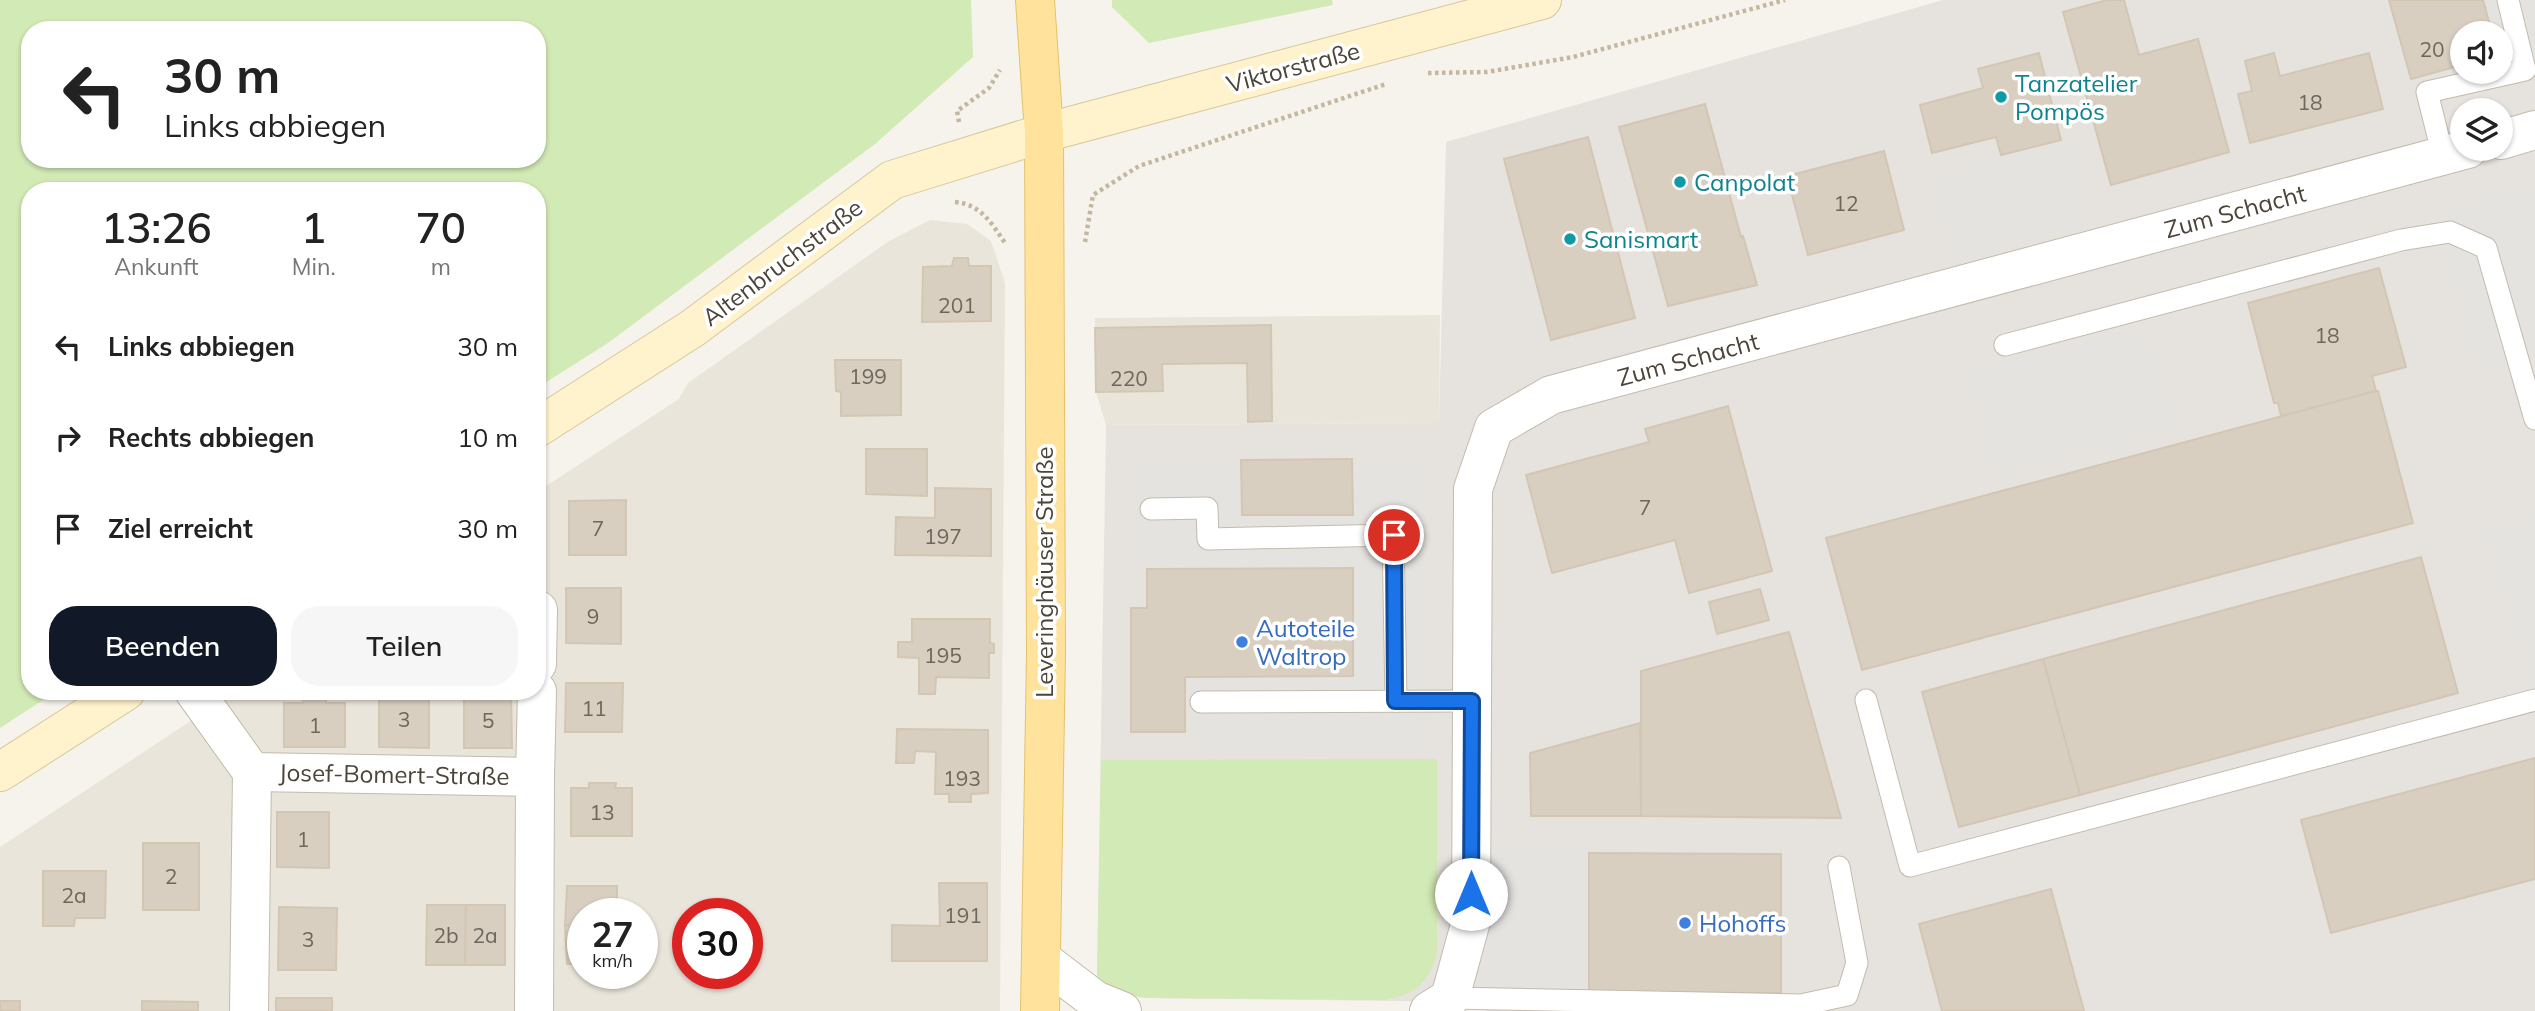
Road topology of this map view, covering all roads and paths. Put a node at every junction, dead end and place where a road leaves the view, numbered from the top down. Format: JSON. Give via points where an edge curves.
{"nodes":[{"id":1,"x":1035,"y":0,"type":"edge"},
{"id":2,"x":1542,"y":0,"type":"edge"},
{"id":3,"x":1785,"y":0,"type":"edge"},
{"id":4,"x":2508,"y":0,"type":"edge"},
{"id":5,"x":1003,"y":66,"type":"dead end"},
{"id":6,"x":1417,"y":76,"type":"dead end"},
{"id":7,"x":1392,"y":82,"type":"dead end"},
{"id":8,"x":2535,"y":130,"type":"edge"},
{"id":9,"x":1044,"y":132,"type":"junction"},
{"id":10,"x":2513,"y":136,"type":"edge"},
{"id":11,"x":2450,"y":141,"type":"edge"},
{"id":12,"x":2450,"y":153,"type":"edge"},
{"id":13,"x":964,"y":158,"type":"junction"},
{"id":14,"x":947,"y":202,"type":"dead end"},
{"id":15,"x":973,"y":206,"type":"junction"},
{"id":16,"x":1044,"y":247,"type":"junction"},
{"id":17,"x":2005,"y":345,"type":"dead end"},
{"id":18,"x":2535,"y":419,"type":"edge"},
{"id":19,"x":546,"y":422,"type":"edge"},
{"id":20,"x":1151,"y":509,"type":"dead end"},
{"id":21,"x":112,"y":700,"type":"edge"},
{"id":22,"x":200,"y":700,"type":"edge"},
{"id":23,"x":537,"y":700,"type":"edge"},
{"id":24,"x":1866,"y":700,"type":"dead end"},
{"id":25,"x":2535,"y":700,"type":"edge"},
{"id":26,"x":1395,"y":701,"type":"junction"},
{"id":27,"x":1472,"y":701,"type":"junction"},
{"id":28,"x":1201,"y":702,"type":"dead end"},
{"id":29,"x":0,"y":772,"type":"edge"},
{"id":30,"x":252,"y":772,"type":"junction"},
{"id":31,"x":535,"y":777,"type":"junction"},
{"id":32,"x":1839,"y":867,"type":"dead end"},
{"id":33,"x":1041,"y":959,"type":"junction"},
{"id":34,"x":1440,"y":1005,"type":"edge"},
{"id":35,"x":249,"y":1011,"type":"edge"},
{"id":36,"x":534,"y":1011,"type":"edge"},
{"id":37,"x":1040,"y":1011,"type":"edge"},
{"id":38,"x":1122,"y":1011,"type":"edge"}],
"edges":[{"from":1,"to":9,"type":"main road","name":"Leveringhäuser Straße"},
{"from":2,"to":9,"type":"street","name":"Viktorstraße"},
{"from":3,"to":6,"type":"path","via":[[1573,57],[1487,72]]},
{"from":4,"to":11,"type":"lane","via":[[2525,70],[2427,92]]},
{"from":5,"to":13,"type":"path","via":[[989,88],[957,111]]},
{"from":7,"to":16,"type":"path","via":[[1139,166],[1093,195],[1085,242]]},
{"from":8,"to":10,"type":"street"},
{"from":9,"to":13,"type":"street","name":"Altenbruchstraße"},
{"from":9,"to":16,"type":"main road","name":"Leveringhäuser Straße"},
{"from":12,"to":27,"type":"street","name":"Zum Schacht","via":[[1551,395],[1494,428],[1473,489]]},
{"from":13,"to":15,"type":"path"},
{"from":13,"to":19,"type":"street","name":"Altenbruchstraße","via":[[892,180],[693,328]]},
{"from":14,"to":15,"type":"path"},
{"from":15,"to":16,"type":"path","via":[[988,217],[1007,247]]},
{"from":16,"to":33,"type":"main road","name":"Leveringhäuser Straße"},
{"from":17,"to":18,"type":"lane","via":[[2402,240],[2450,232],[2486,248]]},
{"from":20,"to":26,"type":"lane","via":[[1208,508],[1208,539],[1394,535]]},
{"from":21,"to":29,"type":"street"},
{"from":22,"to":30,"type":"street"},
{"from":23,"to":31,"type":"street","name":"Josef-Bomert-Straße"},
{"from":24,"to":25,"type":"lane","via":[[1910,866]]},
{"from":26,"to":27,"type":"lane"},
{"from":26,"to":28,"type":"lane"},
{"from":27,"to":34,"type":"street","name":"Zum Schacht","via":[[1471,921]]},
{"from":30,"to":31,"type":"street","name":"Josef-Bomert-Straße"},
{"from":30,"to":35,"type":"street"},
{"from":31,"to":36,"type":"street","name":"Josef-Bomert-Straße"},
{"from":32,"to":34,"type":"lane","via":[[1857,963],[1847,995],[1801,1006]]},
{"from":33,"to":37,"type":"main road","name":"Leveringhäuser Straße"},
{"from":33,"to":38,"type":"street","via":[[1095,1000]]}]}
